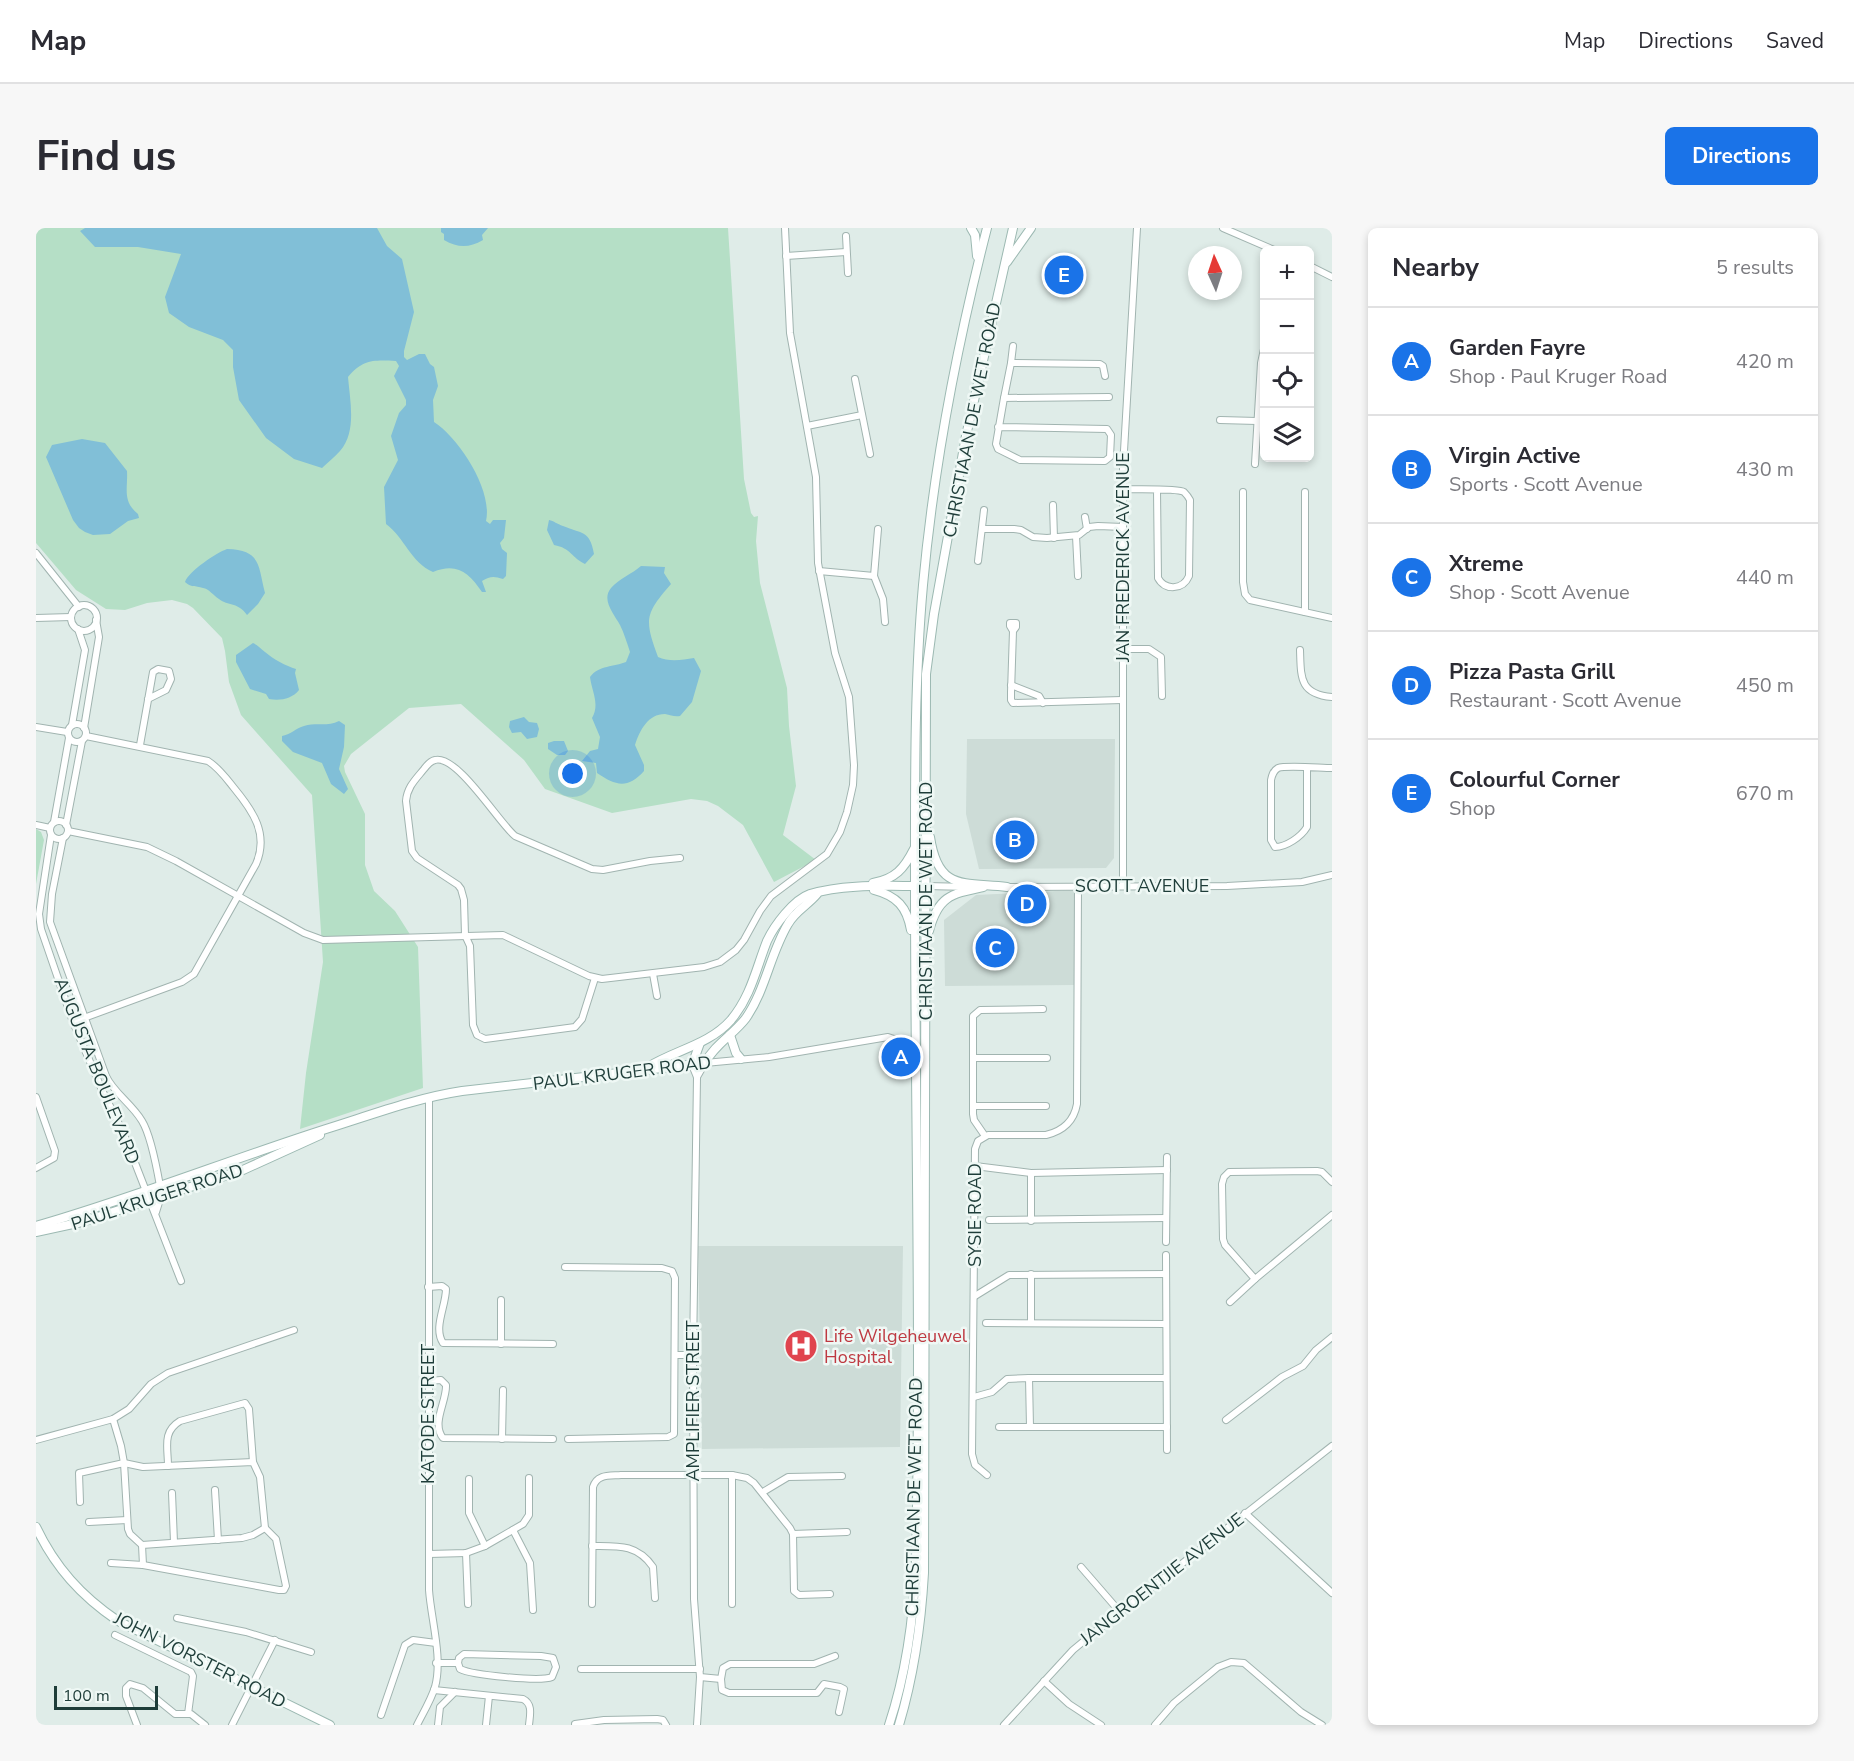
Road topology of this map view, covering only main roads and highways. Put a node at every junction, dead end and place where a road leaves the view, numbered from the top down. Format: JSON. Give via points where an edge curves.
{"nodes":[{"id":1,"x":971,"y":228,"type":"edge"},
{"id":2,"x":987,"y":228,"type":"edge"},
{"id":3,"x":1013,"y":228,"type":"edge"},
{"id":4,"x":1030,"y":228,"type":"edge"},
{"id":5,"x":1002,"y":269,"type":"junction"},
{"id":6,"x":975,"y":274,"type":"junction"},
{"id":7,"x":926,"y":804,"type":"junction"},
{"id":8,"x":914,"y":848,"type":"junction"},
{"id":9,"x":915,"y":886,"type":"junction"},
{"id":10,"x":926,"y":886,"type":"junction"},
{"id":11,"x":861,"y":887,"type":"junction"},
{"id":12,"x":984,"y":887,"type":"road end"},
{"id":13,"x":1007,"y":887,"type":"road end"},
{"id":14,"x":843,"y":888,"type":"junction"},
{"id":15,"x":816,"y":894,"type":"junction"},
{"id":16,"x":926,"y":947,"type":"junction"},
{"id":17,"x":914,"y":948,"type":"junction"},
{"id":18,"x":730,"y":1035,"type":"junction"},
{"id":19,"x":700,"y":1043,"type":"junction"},
{"id":20,"x":741,"y":1059,"type":"road end"},
{"id":21,"x":705,"y":1063,"type":"joint"},
{"id":22,"x":692,"y":1065,"type":"junction"},
{"id":23,"x":644,"y":1070,"type":"junction"},
{"id":24,"x":342,"y":1124,"type":"junction"},
{"id":25,"x":36,"y":1226,"type":"edge"},
{"id":26,"x":36,"y":1232,"type":"edge"},
{"id":27,"x":36,"y":1527,"type":"edge"},
{"id":28,"x":330,"y":1725,"type":"edge"},
{"id":29,"x":889,"y":1725,"type":"edge"},
{"id":30,"x":899,"y":1725,"type":"edge"}],
"edges":[{"from":1,"to":6,"type":"main road","via":[[977,249]]},
{"from":2,"to":6,"type":"main road","name":"CHRISTIAAN DE WET ROAD"},
{"from":3,"to":5,"type":"main road","name":"CHRISTIAAN DE WET ROAD"},
{"from":4,"to":5,"type":"main road"},
{"from":5,"to":7,"type":"main road","name":"CHRISTIAAN DE WET ROAD","via":[[966,436],[930,639],[926,680]]},
{"from":6,"to":8,"type":"main road","name":"CHRISTIAAN DE WET ROAD","via":[[945,418],[923,585]]},
{"from":7,"to":10,"type":"main road","name":"CHRISTIAAN DE WET ROAD"},
{"from":7,"to":13,"type":"main road","via":[[932,851],[940,871],[961,882]]},
{"from":8,"to":9,"type":"main road","name":"CHRISTIAAN DE WET ROAD"},
{"from":8,"to":14,"type":"main road","via":[[895,876]]},
{"from":9,"to":10,"type":"main road","name":"SCOTT AVENUE"},
{"from":9,"to":11,"type":"main road"},
{"from":9,"to":17,"type":"main road","name":"CHRISTIAAN DE WET ROAD"},
{"from":10,"to":16,"type":"main road","name":"CHRISTIAAN DE WET ROAD"},
{"from":11,"to":14,"type":"main road"},
{"from":11,"to":17,"type":"main road","via":[[898,900],[907,914]]},
{"from":12,"to":16,"type":"main road","via":[[951,895],[941,902],[933,916]]},
{"from":14,"to":15,"type":"main road"},
{"from":15,"to":18,"type":"main road","name":"AMPLIFIER STREET","via":[[787,926],[754,1005]]},
{"from":15,"to":19,"type":"main road","via":[[809,894],[792,906],[776,925],[740,1008],[718,1032]]},
{"from":16,"to":30,"type":"main road","name":"CHRISTIAAN DE WET ROAD","via":[[924,1573],[918,1643]]},
{"from":17,"to":29,"type":"main road","name":"CHRISTIAAN DE WET ROAD","via":[[916,1560],[909,1644]]},
{"from":18,"to":20,"type":"main road"},
{"from":18,"to":21,"type":"main road","name":"AMPLIFIER STREET"},
{"from":19,"to":22,"type":"main road"},
{"from":19,"to":23,"type":"main road"},
{"from":21,"to":22,"type":"main road","name":"PAUL KRUGER ROAD"},
{"from":22,"to":23,"type":"main road","name":"PAUL KRUGER ROAD"},
{"from":23,"to":24,"type":"main road","name":"PAUL KRUGER ROAD","via":[[462,1091]]},
{"from":24,"to":25,"type":"main road","name":"PAUL KRUGER ROAD"},
{"from":24,"to":26,"type":"main road","name":"PAUL KRUGER ROAD","via":[[243,1170],[82,1222]]},
{"from":27,"to":28,"type":"main road","name":"JOHN VORSTER ROAD","via":[[65,1575],[100,1609]]}]}
